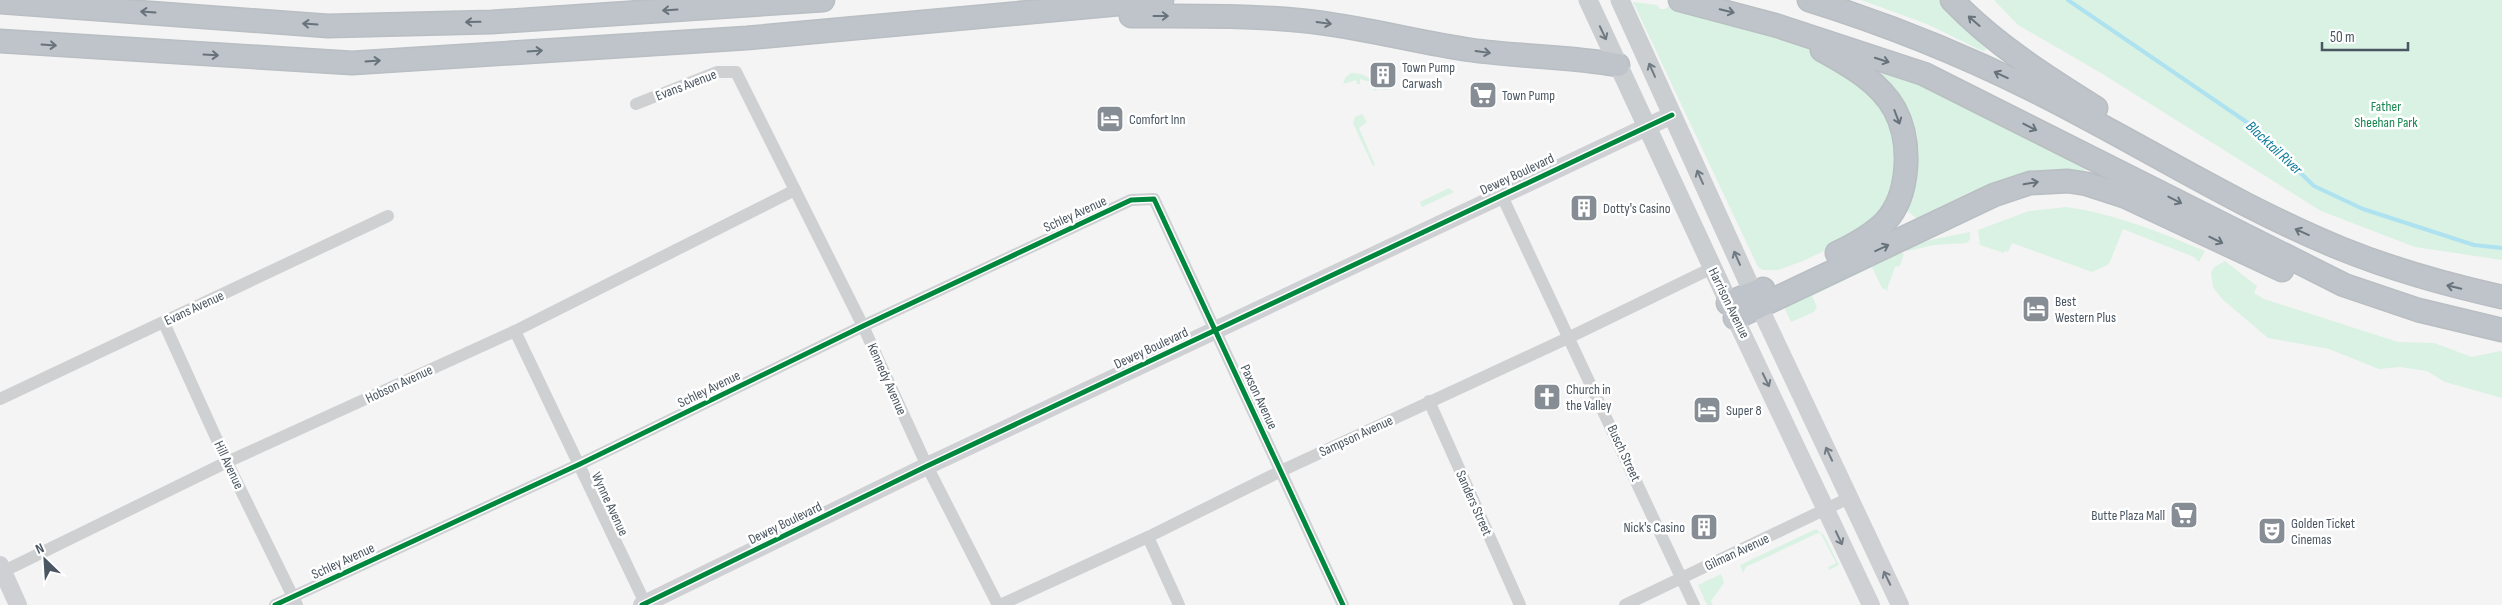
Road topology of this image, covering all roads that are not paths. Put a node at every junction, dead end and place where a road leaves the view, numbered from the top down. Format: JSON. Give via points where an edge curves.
{"nodes":[{"id":1,"x":823,"y":0,"type":"edge"},
{"id":2,"x":1162,"y":0,"type":"edge"},
{"id":3,"x":1588,"y":0,"type":"edge"},
{"id":4,"x":1620,"y":0,"type":"edge"},
{"id":5,"x":1680,"y":0,"type":"edge"},
{"id":6,"x":1809,"y":0,"type":"edge"},
{"id":7,"x":1952,"y":0,"type":"edge"},
{"id":8,"x":0,"y":2,"type":"edge"},
{"id":9,"x":1025,"y":12,"type":"junction"},
{"id":10,"x":1778,"y":26,"type":"junction"},
{"id":11,"x":0,"y":41,"type":"edge"},
{"id":12,"x":1618,"y":65,"type":"junction"},
{"id":13,"x":736,"y":72,"type":"joint"},
{"id":14,"x":636,"y":104,"type":"dead end"},
{"id":15,"x":1672,"y":115,"type":"junction"},
{"id":16,"x":1647,"y":126,"type":"junction"},
{"id":17,"x":2153,"y":154,"type":"junction"},
{"id":18,"x":795,"y":190,"type":"junction"},
{"id":19,"x":1501,"y":194,"type":"junction"},
{"id":20,"x":1154,"y":199,"type":"joint"},
{"id":21,"x":388,"y":216,"type":"dead end"},
{"id":22,"x":1712,"y":268,"type":"junction"},
{"id":23,"x":2344,"y":285,"type":"junction"},
{"id":24,"x":2502,"y":297,"type":"edge"},
{"id":25,"x":1756,"y":300,"type":"junction"},
{"id":26,"x":1732,"y":311,"type":"junction"},
{"id":27,"x":164,"y":323,"type":"junction"},
{"id":28,"x":863,"y":326,"type":"junction"},
{"id":29,"x":1215,"y":329,"type":"junction"},
{"id":30,"x":2502,"y":330,"type":"edge"},
{"id":31,"x":514,"y":331,"type":"junction"},
{"id":32,"x":1570,"y":337,"type":"junction"},
{"id":33,"x":0,"y":399,"type":"edge"},
{"id":34,"x":1429,"y":402,"type":"junction"},
{"id":35,"x":228,"y":462,"type":"junction"},
{"id":36,"x":580,"y":464,"type":"junction"},
{"id":37,"x":927,"y":466,"type":"junction"},
{"id":38,"x":1281,"y":471,"type":"junction"},
{"id":39,"x":1849,"y":498,"type":"junction"},
{"id":40,"x":1826,"y":509,"type":"junction"},
{"id":41,"x":1148,"y":538,"type":"junction"},
{"id":42,"x":1,"y":570,"type":"edge"},
{"id":43,"x":1681,"y":578,"type":"junction"},
{"id":44,"x":295,"y":601,"type":"edge"},
{"id":45,"x":644,"y":604,"type":"edge"},
{"id":46,"x":18,"y":605,"type":"edge"},
{"id":47,"x":275,"y":605,"type":"edge"},
{"id":48,"x":999,"y":605,"type":"edge"},
{"id":49,"x":1179,"y":605,"type":"edge"},
{"id":50,"x":1343,"y":605,"type":"edge"},
{"id":51,"x":1520,"y":605,"type":"edge"},
{"id":52,"x":1625,"y":605,"type":"edge"},
{"id":53,"x":1694,"y":605,"type":"edge"},
{"id":54,"x":1872,"y":605,"type":"edge"},
{"id":55,"x":1900,"y":605,"type":"edge"}],
"edges":[{"from":1,"to":8,"type":"highway","one_way":true,"via":[[492,22],[328,26]]},
{"from":2,"to":9,"type":"highway"},
{"from":3,"to":12,"type":"main road","name":"Harrison Avenue","one_way":true},
{"from":15,"to":4,"type":"main road","name":"Harrison Avenue","one_way":true},
{"from":5,"to":10,"type":"highway","one_way":true},
{"from":17,"to":6,"type":"highway","one_way":true,"via":[[2032,89],[1956,53],[1883,24]]},
{"from":17,"to":7,"type":"highway","one_way":true,"via":[[2121,124],[2042,73],[1992,36]]},
{"from":11,"to":9,"type":"highway","one_way":true,"via":[[352,63],[747,38]]},
{"from":9,"to":12,"type":"highway","one_way":true,"via":[[1087,16],[1229,16],[1307,21],[1472,50],[1588,59]]},
{"from":10,"to":23,"type":"highway","one_way":true,"via":[[1924,74]]},
{"from":10,"to":25,"type":"highway","one_way":true,"via":[[1858,72],[1881,91],[1895,110],[1902,128],[1905,176],[1896,204],[1886,221],[1856,244]]},
{"from":12,"to":16,"type":"main road","name":"Harrison Avenue"},
{"from":13,"to":14,"type":"street","name":"Evans Avenue","via":[[717,72]]},
{"from":13,"to":18,"type":"street","name":"Kennedy Avenue"},
{"from":15,"to":16,"type":"street","name":"Dewey Boulevard"},
{"from":25,"to":15,"type":"main road","name":"Harrison Avenue","one_way":true},
{"from":16,"to":19,"type":"street","name":"Dewey Boulevard"},
{"from":16,"to":22,"type":"main road","name":"Harrison Avenue"},
{"from":24,"to":17,"type":"highway","one_way":true,"via":[[2450,286],[2342,250],[2250,207]]},
{"from":18,"to":28,"type":"street","name":"Kennedy Avenue"},
{"from":18,"to":31,"type":"street","name":"Hobson Avenue"},
{"from":19,"to":29,"type":"street","name":"Dewey Boulevard"},
{"from":19,"to":32,"type":"street","name":"Busch Street"},
{"from":20,"to":28,"type":"street","name":"Schley Avenue","via":[[1131,200]]},
{"from":20,"to":29,"type":"street","name":"Paxson Avenue"},
{"from":21,"to":27,"type":"street","name":"Evans Avenue"},
{"from":22,"to":26,"type":"main road","name":"Harrison Avenue"},
{"from":22,"to":32,"type":"street","name":"Sampson Avenue"},
{"from":25,"to":23,"type":"highway","one_way":true,"via":[[1994,195],[2030,182],[2048,181],[2087,184],[2124,196],[2239,252],[2293,274]]},
{"from":23,"to":30,"type":"highway","via":[[2418,310]]},
{"from":25,"to":26,"type":"highway"},
{"from":39,"to":25,"type":"street","name":"Harrison Avenue","one_way":true},
{"from":26,"to":40,"type":"street","name":"Harrison Avenue","one_way":true},
{"from":27,"to":33,"type":"street","name":"Evans Avenue"},
{"from":27,"to":35,"type":"street","name":"Hill Avenue"},
{"from":28,"to":36,"type":"street","name":"Schley Avenue"},
{"from":28,"to":37,"type":"street","name":"Kennedy Avenue"},
{"from":29,"to":37,"type":"street","name":"Dewey Boulevard"},
{"from":29,"to":38,"type":"street","name":"Paxson Avenue"},
{"from":31,"to":35,"type":"street","name":"Hobson Avenue"},
{"from":31,"to":36,"type":"street","name":"Wynne Avenue"},
{"from":32,"to":34,"type":"street","name":"Sampson Avenue"},
{"from":32,"to":43,"type":"street","name":"Busch Street"},
{"from":34,"to":38,"type":"street","name":"Sampson Avenue"},
{"from":34,"to":51,"type":"street","name":"Sanders Street"},
{"from":35,"to":42,"type":"street","name":"Hobson Avenue"},
{"from":35,"to":44,"type":"street","name":"Hill Avenue"},
{"from":36,"to":44,"type":"street","name":"Schley Avenue"},
{"from":36,"to":45,"type":"street","name":"Wynne Avenue"},
{"from":37,"to":45,"type":"street","name":"Dewey Boulevard"},
{"from":37,"to":48,"type":"street","name":"Kennedy Avenue"},
{"from":38,"to":41,"type":"street","name":"Sampson Avenue"},
{"from":38,"to":50,"type":"street","name":"Paxson Avenue"},
{"from":39,"to":40,"type":"street","name":"Gilman Avenue"},
{"from":55,"to":39,"type":"street","name":"Harrison Avenue","one_way":true},
{"from":40,"to":43,"type":"street","name":"Gilman Avenue"},
{"from":40,"to":54,"type":"street","name":"Harrison Avenue","one_way":true},
{"from":41,"to":48,"type":"street","name":"Sampson Avenue"},
{"from":41,"to":49,"type":"street"},
{"from":42,"to":46,"type":"street"},
{"from":43,"to":52,"type":"street","name":"Gilman Avenue"},
{"from":43,"to":53,"type":"street","name":"Busch Street"},
{"from":44,"to":47,"type":"street","name":"Schley Avenue"}]}
